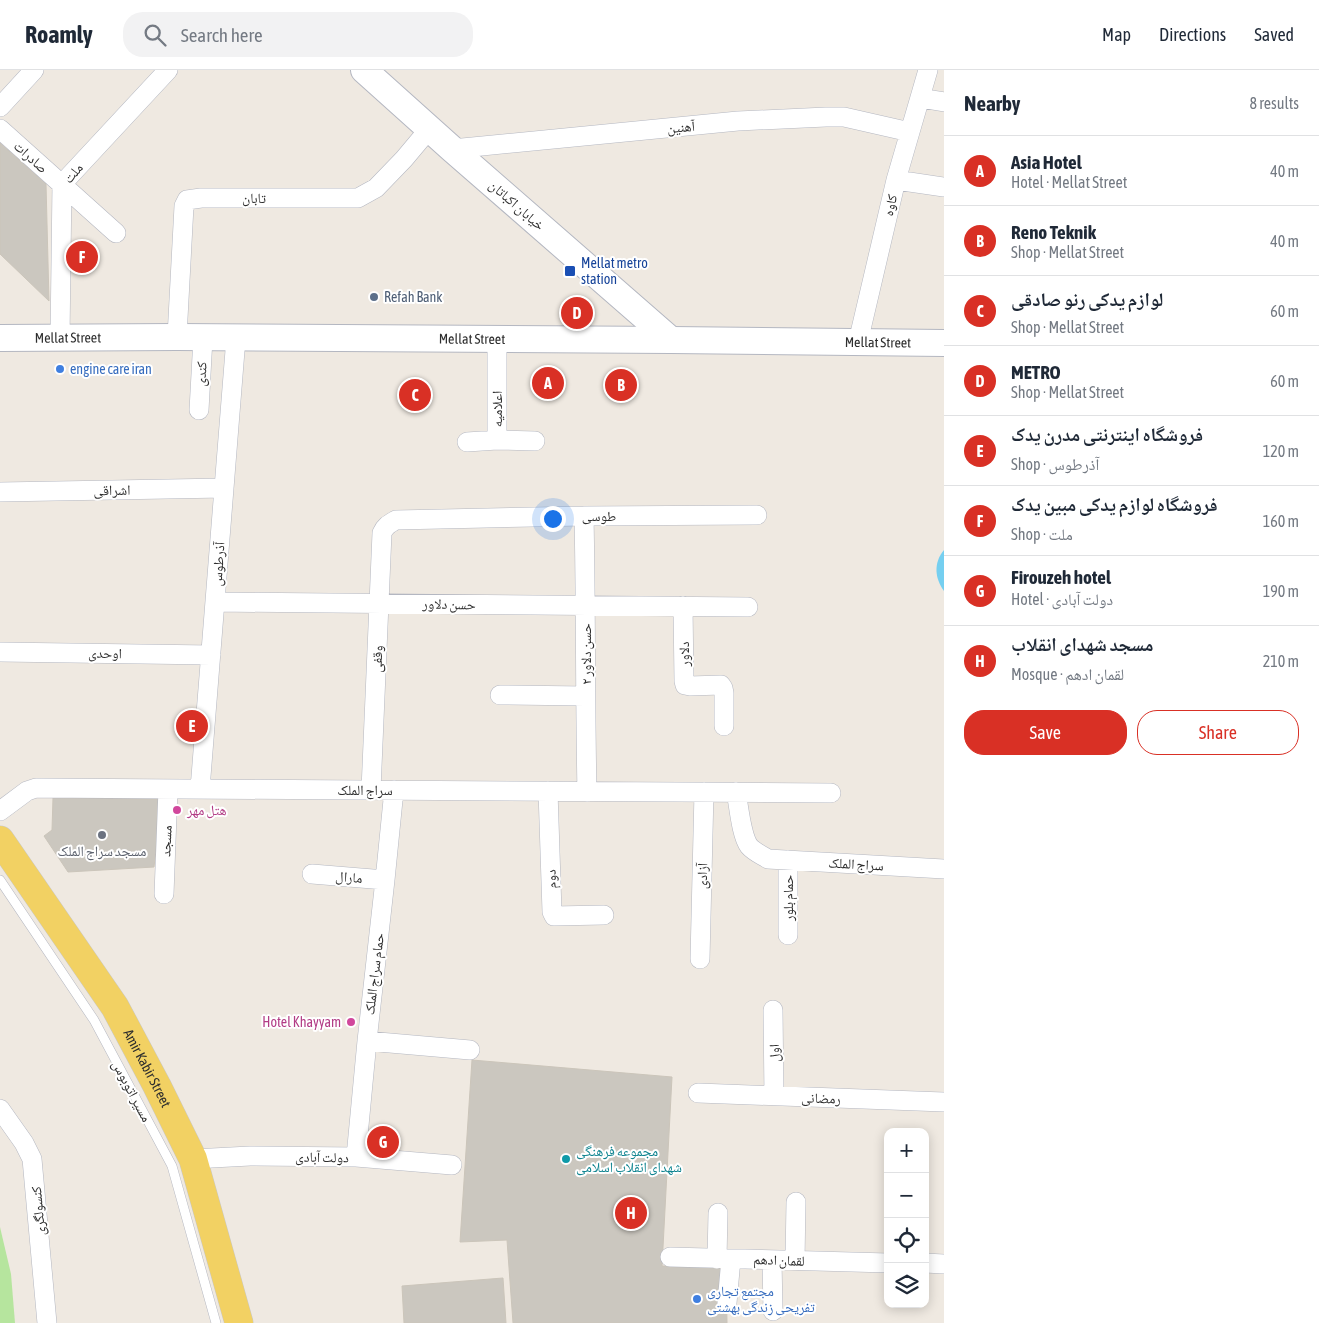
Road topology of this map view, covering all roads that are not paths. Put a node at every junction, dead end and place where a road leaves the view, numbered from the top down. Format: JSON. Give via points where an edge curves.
{"nodes":[{"id":1,"x":34,"y":70,"type":"edge"},
{"id":2,"x":168,"y":70,"type":"edge"},
{"id":3,"x":364,"y":70,"type":"edge"},
{"id":4,"x":928,"y":70,"type":"edge"},
{"id":5,"x":920,"y":98,"type":"junction"},
{"id":6,"x":944,"y":102,"type":"edge"},
{"id":7,"x":0,"y":106,"type":"edge"},
{"id":8,"x":430,"y":128,"type":"junction"},
{"id":9,"x":0,"y":129,"type":"edge"},
{"id":10,"x":910,"y":132,"type":"junction"},
{"id":11,"x":452,"y":149,"type":"junction"},
{"id":12,"x":896,"y":180,"type":"junction"},
{"id":13,"x":62,"y":184,"type":"junction"},
{"id":14,"x":944,"y":187,"type":"edge"},
{"id":15,"x":116,"y":233,"type":"dead end"},
{"id":16,"x":177,"y":337,"type":"junction"},
{"id":17,"x":0,"y":338,"type":"edge"},
{"id":18,"x":203,"y":338,"type":"junction"},
{"id":19,"x":236,"y":338,"type":"junction"},
{"id":20,"x":60,"y":339,"type":"junction"},
{"id":21,"x":497,"y":339,"type":"junction"},
{"id":22,"x":671,"y":340,"type":"junction"},
{"id":23,"x":858,"y":342,"type":"junction"},
{"id":24,"x":944,"y":342,"type":"edge"},
{"id":25,"x":199,"y":410,"type":"dead end"},
{"id":26,"x":497,"y":440,"type":"junction"},
{"id":27,"x":535,"y":441,"type":"dead end"},
{"id":28,"x":467,"y":442,"type":"dead end"},
{"id":29,"x":224,"y":488,"type":"junction"},
{"id":30,"x":0,"y":492,"type":"edge"},
{"id":31,"x":757,"y":515,"type":"dead end"},
{"id":32,"x":584,"y":516,"type":"junction"},
{"id":33,"x":384,"y":528,"type":"joint"},
{"id":34,"x":215,"y":602,"type":"junction"},
{"id":35,"x":380,"y":604,"type":"junction"},
{"id":36,"x":586,"y":606,"type":"junction"},
{"id":37,"x":683,"y":606,"type":"junction"},
{"id":38,"x":748,"y":607,"type":"dead end"},
{"id":39,"x":0,"y":652,"type":"edge"},
{"id":40,"x":211,"y":655,"type":"junction"},
{"id":41,"x":500,"y":695,"type":"dead end"},
{"id":42,"x":585,"y":696,"type":"junction"},
{"id":43,"x":724,"y":726,"type":"dead end"},
{"id":44,"x":168,"y":789,"type":"junction"},
{"id":45,"x":200,"y":789,"type":"junction"},
{"id":46,"x":371,"y":790,"type":"junction"},
{"id":47,"x":394,"y":790,"type":"junction"},
{"id":48,"x":548,"y":791,"type":"junction"},
{"id":49,"x":587,"y":792,"type":"junction"},
{"id":50,"x":704,"y":792,"type":"junction"},
{"id":51,"x":736,"y":792,"type":"junction"},
{"id":52,"x":831,"y":793,"type":"dead end"},
{"id":53,"x":0,"y":811,"type":"edge"},
{"id":54,"x":0,"y":840,"type":"edge"},
{"id":55,"x":788,"y":860,"type":"junction"},
{"id":56,"x":944,"y":869,"type":"edge"},
{"id":57,"x":312,"y":874,"type":"dead end"},
{"id":58,"x":0,"y":880,"type":"edge"},
{"id":59,"x":385,"y":880,"type":"junction"},
{"id":60,"x":164,"y":894,"type":"dead end"},
{"id":61,"x":604,"y":915,"type":"dead end"},
{"id":62,"x":788,"y":935,"type":"dead end"},
{"id":63,"x":700,"y":959,"type":"dead end"},
{"id":64,"x":773,"y":1010,"type":"dead end"},
{"id":65,"x":367,"y":1040,"type":"junction"},
{"id":66,"x":470,"y":1050,"type":"dead end"},
{"id":67,"x":698,"y":1093,"type":"dead end"},
{"id":68,"x":774,"y":1096,"type":"junction"},
{"id":69,"x":944,"y":1102,"type":"edge"},
{"id":70,"x":0,"y":1109,"type":"edge"},
{"id":71,"x":356,"y":1158,"type":"junction"},
{"id":72,"x":193,"y":1159,"type":"junction"},
{"id":73,"x":452,"y":1166,"type":"dead end"},
{"id":74,"x":796,"y":1202,"type":"dead end"},
{"id":75,"x":718,"y":1213,"type":"dead end"},
{"id":76,"x":670,"y":1257,"type":"dead end"},
{"id":77,"x":724,"y":1259,"type":"junction"},
{"id":78,"x":772,"y":1260,"type":"junction"},
{"id":79,"x":795,"y":1260,"type":"junction"},
{"id":80,"x":884,"y":1263,"type":"edge"},
{"id":81,"x":929,"y":1264,"type":"edge"},
{"id":82,"x":944,"y":1264,"type":"edge"},
{"id":83,"x":727,"y":1303,"type":"dead end"},
{"id":84,"x":774,"y":1311,"type":"dead end"},
{"id":85,"x":47,"y":1323,"type":"edge"},
{"id":86,"x":216,"y":1323,"type":"edge"},
{"id":87,"x":239,"y":1323,"type":"edge"}],
"edges":[{"from":1,"to":7,"type":"street"},
{"from":2,"to":13,"type":"street","name":"ملت"},
{"from":3,"to":8,"type":"main road","name":"خیابان اکباتان"},
{"from":4,"to":5,"type":"street","name":"کاوه"},
{"from":5,"to":6,"type":"street"},
{"from":5,"to":10,"type":"street","name":"کاوه"},
{"from":8,"to":11,"type":"main road","name":"خیابان اکباتان"},
{"from":8,"to":16,"type":"street","name":"تابان","via":[[376,188],[358,198],[186,200]]},
{"from":9,"to":13,"type":"street","name":"صادرات"},
{"from":10,"to":11,"type":"street","name":"آهنین","via":[[844,117],[826,117],[738,122]]},
{"from":10,"to":12,"type":"street","name":"کاوه"},
{"from":11,"to":22,"type":"main road","name":"خیابان اکباتان"},
{"from":12,"to":14,"type":"street"},
{"from":12,"to":23,"type":"street","name":"کاوه"},
{"from":13,"to":15,"type":"street","name":"صادرات"},
{"from":13,"to":20,"type":"street","name":"ملت"},
{"from":16,"to":18,"type":"main road","name":"Mellat Street"},
{"from":16,"to":20,"type":"main road","name":"Mellat Street"},
{"from":17,"to":20,"type":"main road","name":"Mellat Street"},
{"from":18,"to":19,"type":"main road","name":"Mellat Street"},
{"from":18,"to":25,"type":"street","name":"کندی"},
{"from":19,"to":21,"type":"main road","name":"Mellat Street"},
{"from":19,"to":29,"type":"street","name":"آذرطوس"},
{"from":21,"to":22,"type":"main road","name":"Mellat Street"},
{"from":21,"to":26,"type":"street","name":"اعلامیه"},
{"from":22,"to":23,"type":"main road","name":"Mellat Street"},
{"from":23,"to":24,"type":"main road","name":"Mellat Street"},
{"from":26,"to":27,"type":"street","name":"اعلامیه"},
{"from":26,"to":28,"type":"street"},
{"from":29,"to":30,"type":"street","name":"اشراقی"},
{"from":29,"to":34,"type":"street","name":"آذرطوس"},
{"from":31,"to":32,"type":"street","name":"طوسی"},
{"from":32,"to":33,"type":"street","name":"طوسی","via":[[396,520]]},
{"from":32,"to":36,"type":"street","name":"حسن دلاور ۲"},
{"from":33,"to":35,"type":"street","name":"وقفی"},
{"from":34,"to":35,"type":"street","name":"حسن دلاور"},
{"from":34,"to":40,"type":"street","name":"آذرطوس"},
{"from":35,"to":36,"type":"street","name":"حسن دلاور"},
{"from":35,"to":46,"type":"street","name":"وقفی"},
{"from":36,"to":37,"type":"street","name":"حسن دلاور"},
{"from":36,"to":42,"type":"street","name":"حسن دلاور ۲"},
{"from":37,"to":38,"type":"street","name":"حسن دلاور"},
{"from":37,"to":43,"type":"street","name":"دلاور","via":[[685,685],[721,685]]},
{"from":39,"to":40,"type":"street","name":"اوحدی"},
{"from":40,"to":45,"type":"street","name":"آذرطوس"},
{"from":41,"to":42,"type":"street"},
{"from":42,"to":49,"type":"street","name":"حسن دلاور ۲"},
{"from":44,"to":45,"type":"street","name":"سراج الملک"},
{"from":44,"to":53,"type":"street","name":"سراج الملک","via":[[36,788],[26,791]]},
{"from":44,"to":60,"type":"street","name":"مسجد"},
{"from":45,"to":46,"type":"street","name":"سراج الملک"},
{"from":46,"to":47,"type":"street","name":"سراج الملک"},
{"from":47,"to":48,"type":"street","name":"سراج الملک"},
{"from":47,"to":59,"type":"street","name":"حمام سراج الملک"},
{"from":48,"to":49,"type":"street","name":"سراج الملک"},
{"from":48,"to":61,"type":"street","name":"دوم","via":[[552,912],[554,916]]},
{"from":49,"to":50,"type":"street","name":"سراج الملک"},
{"from":50,"to":51,"type":"street","name":"سراج الملک"},
{"from":50,"to":63,"type":"street","name":"آزادی"},
{"from":51,"to":52,"type":"street","name":"سراج الملک"},
{"from":51,"to":55,"type":"street","name":"سراج الملک","via":[[749,846],[768,859]]},
{"from":54,"to":72,"type":"main road","name":"Amir Kabir Street","via":[[115,1007]]},
{"from":55,"to":56,"type":"street","name":"سراج الملک"},
{"from":55,"to":62,"type":"street","name":"حمام بلور"},
{"from":57,"to":59,"type":"street","name":"مارال"},
{"from":58,"to":86,"type":"lane","name":"مسیر اتوبوس","via":[[94,1020],[172,1166]]},
{"from":59,"to":65,"type":"street","name":"حمام سراج الملک"},
{"from":64,"to":68,"type":"street","name":"اول"},
{"from":65,"to":66,"type":"street"},
{"from":65,"to":71,"type":"street","name":"حمام سراج الملک"},
{"from":67,"to":68,"type":"street","name":"رمضانی"},
{"from":68,"to":69,"type":"street","name":"رمضانی"},
{"from":70,"to":85,"type":"street","name":"کنسولگری","via":[[32,1159]]},
{"from":71,"to":72,"type":"street","name":"دولت آبادی","via":[[250,1156]]},
{"from":71,"to":73,"type":"street","name":"دولت آبادی"},
{"from":72,"to":87,"type":"main road","name":"Amir Kabir Street"},
{"from":74,"to":79,"type":"street"},
{"from":75,"to":77,"type":"street"},
{"from":76,"to":77,"type":"street","name":"لقمان ادهم"},
{"from":77,"to":78,"type":"street","name":"لقمان ادهم"},
{"from":77,"to":83,"type":"street"},
{"from":78,"to":79,"type":"street","name":"لقمان ادهم"},
{"from":78,"to":84,"type":"street"},
{"from":79,"to":80,"type":"street","name":"لقمان ادهم"},
{"from":81,"to":82,"type":"street"}]}
